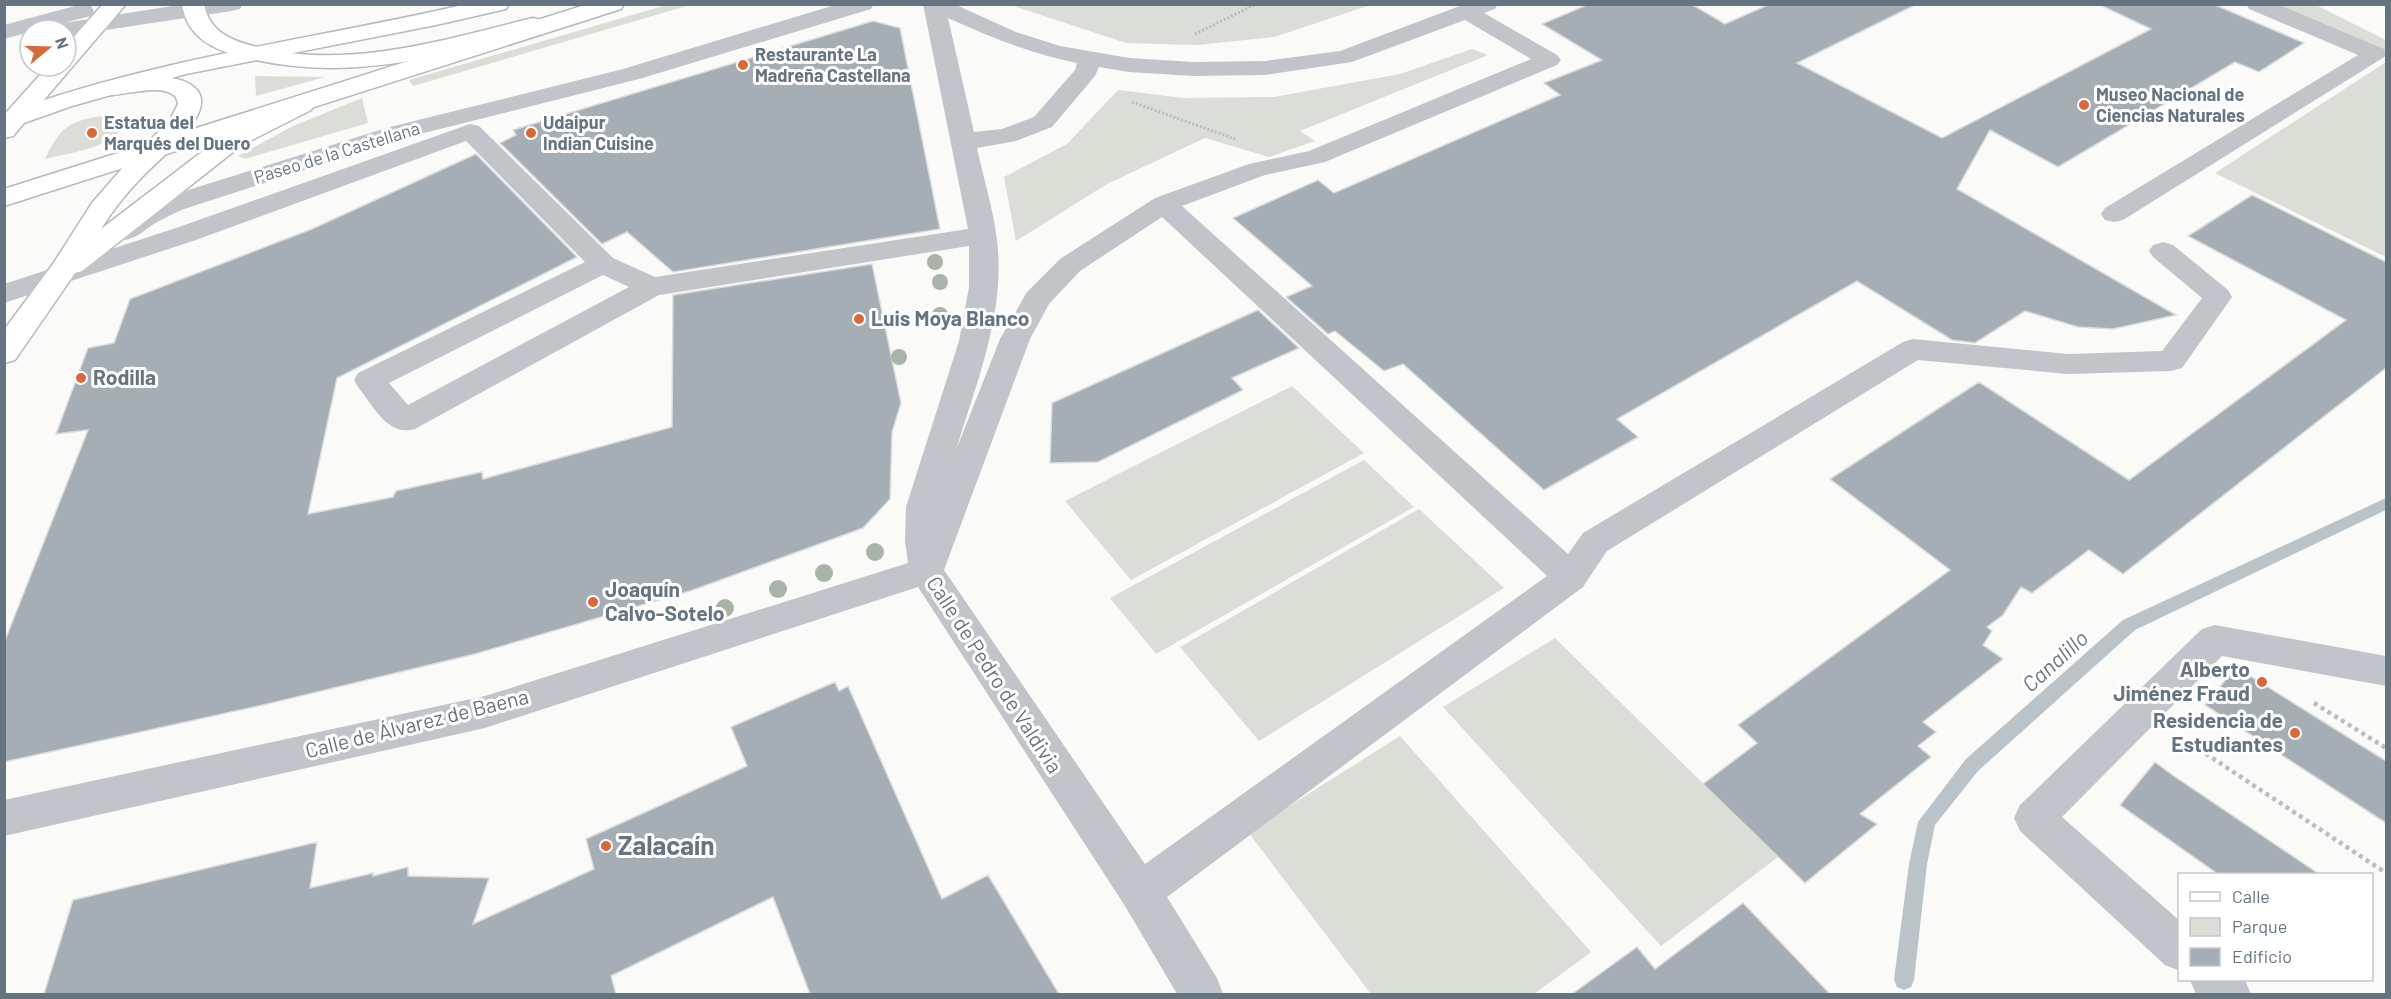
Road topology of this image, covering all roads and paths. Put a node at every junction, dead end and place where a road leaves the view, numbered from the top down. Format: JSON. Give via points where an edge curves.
{"nodes":[{"id":1,"x":108,"y":4,"type":"edge"},
{"id":2,"x":115,"y":4,"type":"edge"},
{"id":3,"x":232,"y":4,"type":"edge"},
{"id":4,"x":498,"y":4,"type":"edge"},
{"id":5,"x":862,"y":4,"type":"edge"},
{"id":6,"x":935,"y":4,"type":"edge"},
{"id":7,"x":2257,"y":4,"type":"edge"},
{"id":8,"x":607,"y":6,"type":"edge"},
{"id":9,"x":193,"y":7,"type":"edge"},
{"id":10,"x":1478,"y":9,"type":"edge"},
{"id":11,"x":100,"y":14,"type":"edge"},
{"id":12,"x":4,"y":20,"type":"edge"},
{"id":13,"x":78,"y":23,"type":"edge"},
{"id":14,"x":4,"y":32,"type":"edge"},
{"id":15,"x":78,"y":44,"type":"edge"},
{"id":16,"x":250,"y":54,"type":"junction"},
{"id":17,"x":1089,"y":58,"type":"junction"},
{"id":18,"x":631,"y":74,"type":"junction"},
{"id":19,"x":50,"y":78,"type":"edge"},
{"id":20,"x":1078,"y":82,"type":"junction"},
{"id":21,"x":102,"y":89,"type":"junction"},
{"id":22,"x":337,"y":90,"type":"junction"},
{"id":23,"x":7,"y":124,"type":"edge"},
{"id":24,"x":470,"y":131,"type":"junction"},
{"id":25,"x":962,"y":137,"type":"junction"},
{"id":26,"x":156,"y":148,"type":"junction"},
{"id":27,"x":1295,"y":161,"type":"junction"},
{"id":28,"x":4,"y":198,"type":"edge"},
{"id":29,"x":1164,"y":204,"type":"junction"},
{"id":30,"x":2114,"y":214,"type":"dead end"},
{"id":31,"x":983,"y":236,"type":"junction"},
{"id":32,"x":2163,"y":250,"type":"dead end"},
{"id":33,"x":603,"y":264,"type":"junction"},
{"id":34,"x":61,"y":273,"type":"junction"},
{"id":35,"x":652,"y":287,"type":"junction"},
{"id":36,"x":4,"y":294,"type":"edge"},
{"id":37,"x":4,"y":353,"type":"edge"},
{"id":38,"x":926,"y":571,"type":"junction"},
{"id":39,"x":1570,"y":577,"type":"junction"},
{"id":40,"x":2386,"y":671,"type":"edge"},
{"id":41,"x":2142,"y":711,"type":"junction"},
{"id":42,"x":4,"y":818,"type":"edge"},
{"id":43,"x":2386,"y":873,"type":"edge"},
{"id":44,"x":1140,"y":892,"type":"junction"},
{"id":45,"x":2178,"y":948,"type":"edge"},
{"id":46,"x":2213,"y":981,"type":"edge"},
{"id":47,"x":1201,"y":994,"type":"edge"},
{"id":48,"x":2229,"y":994,"type":"edge"}],
"edges":[{"from":1,"to":14,"type":"street"},
{"from":2,"to":11,"type":"main road"},
{"from":3,"to":9,"type":"street"},
{"from":4,"to":16,"type":"main road"},
{"from":5,"to":18,"type":"street","name":"Paseo de la Castellana"},
{"from":6,"to":17,"type":"street","via":[[1008,37]]},
{"from":6,"to":25,"type":"street","name":"Calle de Pedro de Valdivia"},
{"from":7,"to":30,"type":"street","via":[[2376,54]]},
{"from":8,"to":16,"type":"main road","via":[[381,60],[304,63]]},
{"from":8,"to":22,"type":"main road"},
{"from":9,"to":11,"type":"street"},
{"from":9,"to":16,"type":"main road","via":[[199,27],[216,40]]},
{"from":10,"to":17,"type":"street","via":[[1344,57],[1265,68],[1193,69]]},
{"from":10,"to":27,"type":"street","via":[[1549,60],[1316,157]]},
{"from":11,"to":12,"type":"street"},
{"from":11,"to":13,"type":"street"},
{"from":11,"to":15,"type":"main road"},
{"from":16,"to":21,"type":"main road"},
{"from":17,"to":20,"type":"street","via":[[1087,70]]},
{"from":18,"to":24,"type":"street","name":"Paseo de la Castellana"},
{"from":18,"to":34,"type":"street","name":"Paseo de la Castellana","via":[[395,133],[175,203],[148,216]]},
{"from":19,"to":23,"type":"main road"},
{"from":20,"to":25,"type":"street","via":[[1043,122],[1007,135],[977,140]]},
{"from":20,"to":27,"type":"path"},
{"from":21,"to":23,"type":"main road"},
{"from":21,"to":26,"type":"main road","via":[[170,84],[189,96],[186,117]]},
{"from":22,"to":26,"type":"main road"},
{"from":22,"to":34,"type":"main road","via":[[233,140]]},
{"from":24,"to":33,"type":"street"},
{"from":24,"to":34,"type":"street","name":"Paseo de la Castellana","via":[[197,231]]},
{"from":25,"to":31,"type":"street","name":"Calle de Pedro de Valdivia"},
{"from":26,"to":28,"type":"main road"},
{"from":26,"to":34,"type":"main road","via":[[116,190]]},
{"from":27,"to":29,"type":"street","via":[[1258,169]]},
{"from":29,"to":38,"type":"street","via":[[1070,265],[1036,298],[1015,339]]},
{"from":29,"to":39,"type":"street"},
{"from":31,"to":35,"type":"street"},
{"from":31,"to":38,"type":"street","name":"Calle de Pedro de Valdivia","via":[[983,287],[974,341],[923,507]]},
{"from":32,"to":39,"type":"street","via":[[2218,297],[2171,361],[2068,364],[1913,349],[1595,542]]},
{"from":33,"to":35,"type":"street"},
{"from":33,"to":35,"type":"street","via":[[369,380],[404,421]]},
{"from":34,"to":36,"type":"street","name":"Paseo de la Castellana"},
{"from":34,"to":37,"type":"main road"},
{"from":38,"to":42,"type":"street","name":"Calle de Álvarez de Baena","via":[[485,712]]},
{"from":38,"to":44,"type":"street","name":"Calle de Pedro de Valdivia"},
{"from":39,"to":44,"type":"street"},
{"from":40,"to":41,"type":"street","via":[[2215,640]]},
{"from":41,"to":43,"type":"path"},
{"from":41,"to":45,"type":"street","via":[[2034,818]]},
{"from":44,"to":47,"type":"street","name":"Calle de Pedro de Valdivia"},
{"from":46,"to":48,"type":"street"}]}
